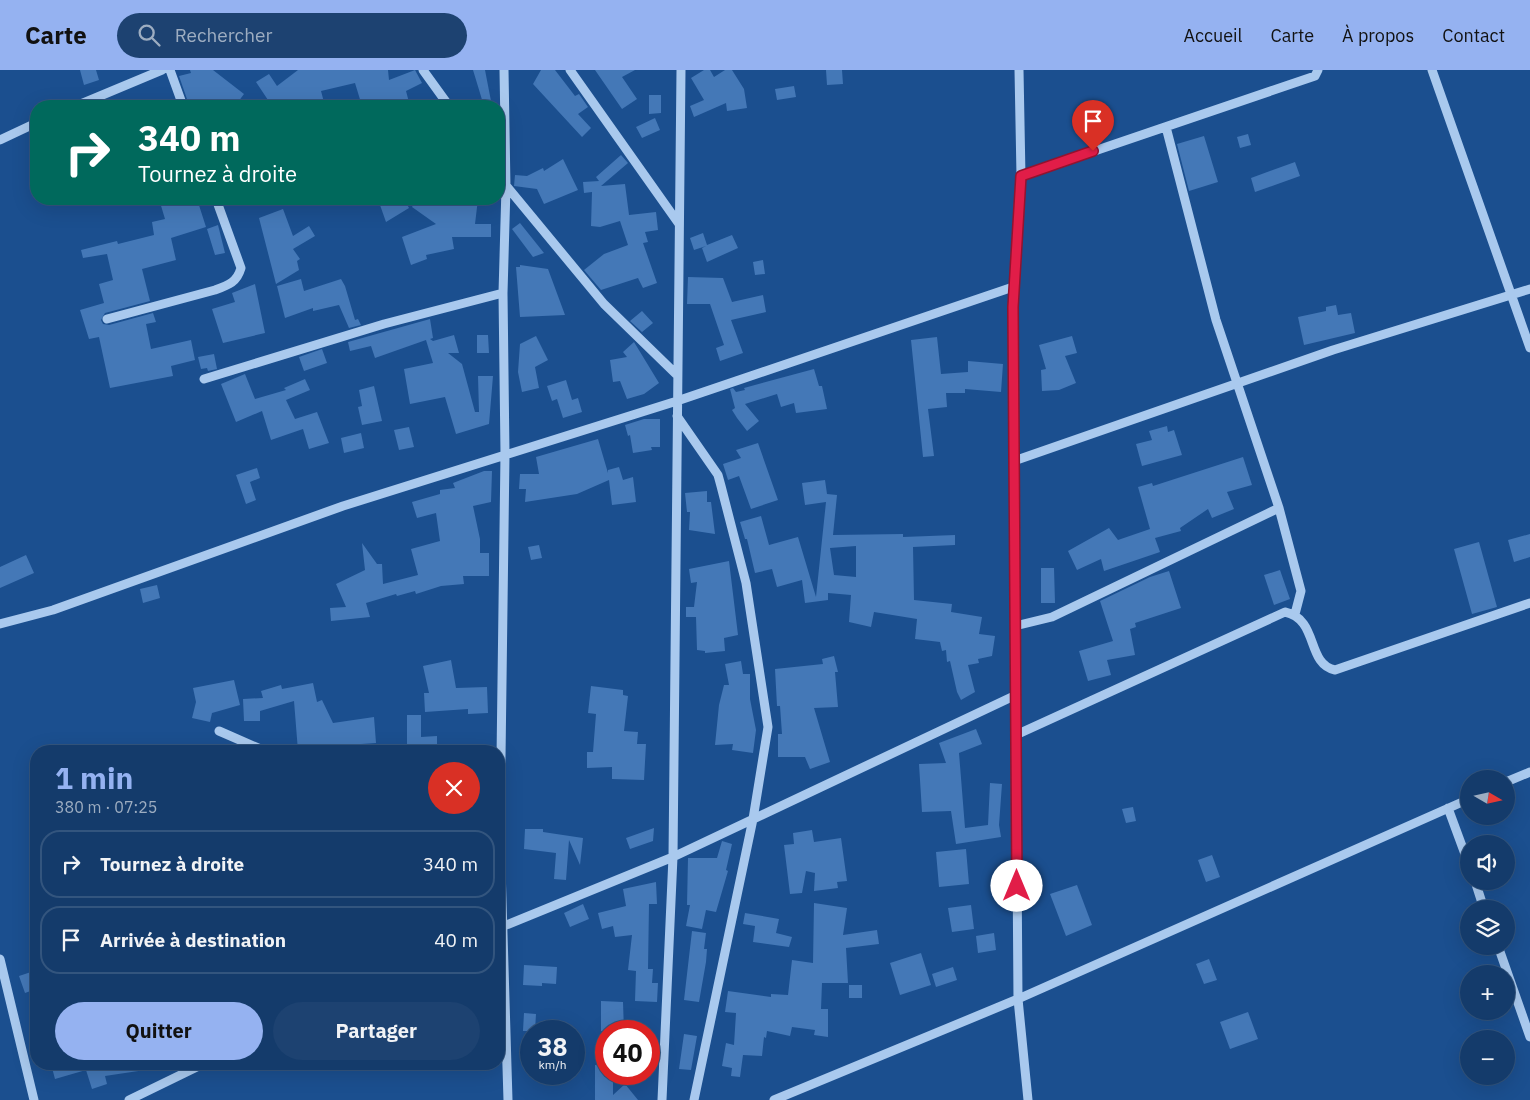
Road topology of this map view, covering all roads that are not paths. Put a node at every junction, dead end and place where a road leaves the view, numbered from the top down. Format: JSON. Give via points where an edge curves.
{"nodes":[{"id":1,"x":162,"y":70,"type":"edge"},
{"id":2,"x":170,"y":70,"type":"edge"},
{"id":3,"x":423,"y":70,"type":"edge"},
{"id":4,"x":504,"y":70,"type":"edge"},
{"id":5,"x":570,"y":70,"type":"edge"},
{"id":6,"x":681,"y":70,"type":"edge"},
{"id":7,"x":1019,"y":70,"type":"edge"},
{"id":8,"x":1318,"y":70,"type":"edge"},
{"id":9,"x":1432,"y":70,"type":"edge"},
{"id":10,"x":90,"y":100,"type":"edge"},
{"id":11,"x":181,"y":100,"type":"edge"},
{"id":12,"x":445,"y":100,"type":"edge"},
{"id":13,"x":505,"y":100,"type":"edge"},
{"id":14,"x":30,"y":126,"type":"edge"},
{"id":15,"x":1166,"y":127,"type":"junction"},
{"id":16,"x":505,"y":128,"type":"edge"},
{"id":17,"x":0,"y":140,"type":"edge"},
{"id":18,"x":1021,"y":176,"type":"junction"},
{"id":19,"x":506,"y":187,"type":"junction"},
{"id":20,"x":218,"y":205,"type":"edge"},
{"id":21,"x":679,"y":224,"type":"junction"},
{"id":22,"x":1013,"y":287,"type":"junction"},
{"id":23,"x":1530,"y":289,"type":"edge"},
{"id":24,"x":503,"y":293,"type":"junction"},
{"id":25,"x":1511,"y":294,"type":"junction"},
{"id":26,"x":107,"y":319,"type":"dead end"},
{"id":27,"x":1530,"y":348,"type":"edge"},
{"id":28,"x":677,"y":375,"type":"junction"},
{"id":29,"x":204,"y":379,"type":"dead end"},
{"id":30,"x":1238,"y":383,"type":"junction"},
{"id":31,"x":677,"y":401,"type":"junction"},
{"id":32,"x":677,"y":416,"type":"junction"},
{"id":33,"x":505,"y":454,"type":"junction"},
{"id":34,"x":1014,"y":461,"type":"junction"},
{"id":35,"x":1279,"y":508,"type":"junction"},
{"id":36,"x":1530,"y":603,"type":"edge"},
{"id":37,"x":1295,"y":614,"type":"junction"},
{"id":38,"x":0,"y":624,"type":"edge"},
{"id":39,"x":1015,"y":626,"type":"junction"},
{"id":40,"x":1016,"y":695,"type":"junction"},
{"id":41,"x":219,"y":731,"type":"dead end"},
{"id":42,"x":1016,"y":735,"type":"junction"},
{"id":43,"x":251,"y":745,"type":"edge"},
{"id":44,"x":500,"y":745,"type":"edge"},
{"id":45,"x":1530,"y":772,"type":"edge"},
{"id":46,"x":1515,"y":778,"type":"edge"},
{"id":47,"x":1460,"y":803,"type":"edge"},
{"id":48,"x":1448,"y":808,"type":"junction"},
{"id":49,"x":753,"y":819,"type":"junction"},
{"id":50,"x":1460,"y":841,"type":"edge"},
{"id":51,"x":673,"y":857,"type":"junction"},
{"id":52,"x":505,"y":925,"type":"edge"},
{"id":53,"x":1501,"y":955,"type":"edge"},
{"id":54,"x":0,"y":958,"type":"edge"},
{"id":55,"x":1018,"y":999,"type":"junction"},
{"id":56,"x":505,"y":1035,"type":"edge"},
{"id":57,"x":1530,"y":1037,"type":"edge"},
{"id":58,"x":191,"y":1070,"type":"edge"},
{"id":59,"x":34,"y":1100,"type":"edge"},
{"id":60,"x":129,"y":1100,"type":"edge"},
{"id":61,"x":508,"y":1100,"type":"edge"},
{"id":62,"x":662,"y":1100,"type":"edge"},
{"id":63,"x":694,"y":1100,"type":"edge"},
{"id":64,"x":774,"y":1100,"type":"edge"},
{"id":65,"x":1028,"y":1100,"type":"edge"}],
"edges":[{"from":1,"to":10,"type":"street"},
{"from":2,"to":11,"type":"street"},
{"from":3,"to":12,"type":"street"},
{"from":4,"to":13,"type":"street"},
{"from":5,"to":21,"type":"street"},
{"from":6,"to":21,"type":"street"},
{"from":7,"to":18,"type":"street"},
{"from":8,"to":15,"type":"street","via":[[1315,76]]},
{"from":9,"to":25,"type":"street"},
{"from":14,"to":17,"type":"street"},
{"from":15,"to":18,"type":"street"},
{"from":15,"to":30,"type":"street","via":[[1216,320]]},
{"from":16,"to":19,"type":"street"},
{"from":18,"to":22,"type":"street"},
{"from":19,"to":24,"type":"street"},
{"from":19,"to":28,"type":"street","via":[[604,304]]},
{"from":20,"to":26,"type":"street","via":[[241,268],[238,277],[231,284],[215,290]]},
{"from":21,"to":28,"type":"street"},
{"from":22,"to":31,"type":"street"},
{"from":22,"to":34,"type":"street"},
{"from":23,"to":25,"type":"street"},
{"from":24,"to":29,"type":"street","via":[[384,324]]},
{"from":24,"to":33,"type":"street"},
{"from":25,"to":27,"type":"street"},
{"from":25,"to":30,"type":"street"},
{"from":28,"to":31,"type":"street"},
{"from":30,"to":34,"type":"street"},
{"from":30,"to":35,"type":"street"},
{"from":31,"to":32,"type":"street"},
{"from":31,"to":33,"type":"street"},
{"from":32,"to":49,"type":"street","via":[[718,476],[746,583],[768,727]]},
{"from":32,"to":51,"type":"street"},
{"from":33,"to":38,"type":"street","via":[[343,506],[53,610]]},
{"from":33,"to":44,"type":"street"},
{"from":34,"to":39,"type":"street"},
{"from":35,"to":37,"type":"street","via":[[1301,591]]},
{"from":35,"to":39,"type":"street","via":[[1052,617]]},
{"from":36,"to":37,"type":"street","via":[[1335,670],[1327,669],[1321,661],[1304,622]]},
{"from":37,"to":42,"type":"street","via":[[1285,612]]},
{"from":39,"to":40,"type":"street"},
{"from":40,"to":42,"type":"street"},
{"from":40,"to":49,"type":"street"},
{"from":41,"to":43,"type":"street"},
{"from":42,"to":55,"type":"street"},
{"from":45,"to":46,"type":"street"},
{"from":47,"to":48,"type":"street"},
{"from":48,"to":50,"type":"street"},
{"from":48,"to":55,"type":"street"},
{"from":49,"to":51,"type":"street"},
{"from":49,"to":63,"type":"street"},
{"from":51,"to":52,"type":"street"},
{"from":51,"to":62,"type":"street"},
{"from":53,"to":57,"type":"street"},
{"from":54,"to":59,"type":"street"},
{"from":55,"to":64,"type":"street"},
{"from":55,"to":65,"type":"street"},
{"from":56,"to":61,"type":"street"},
{"from":58,"to":60,"type":"street"}]}
